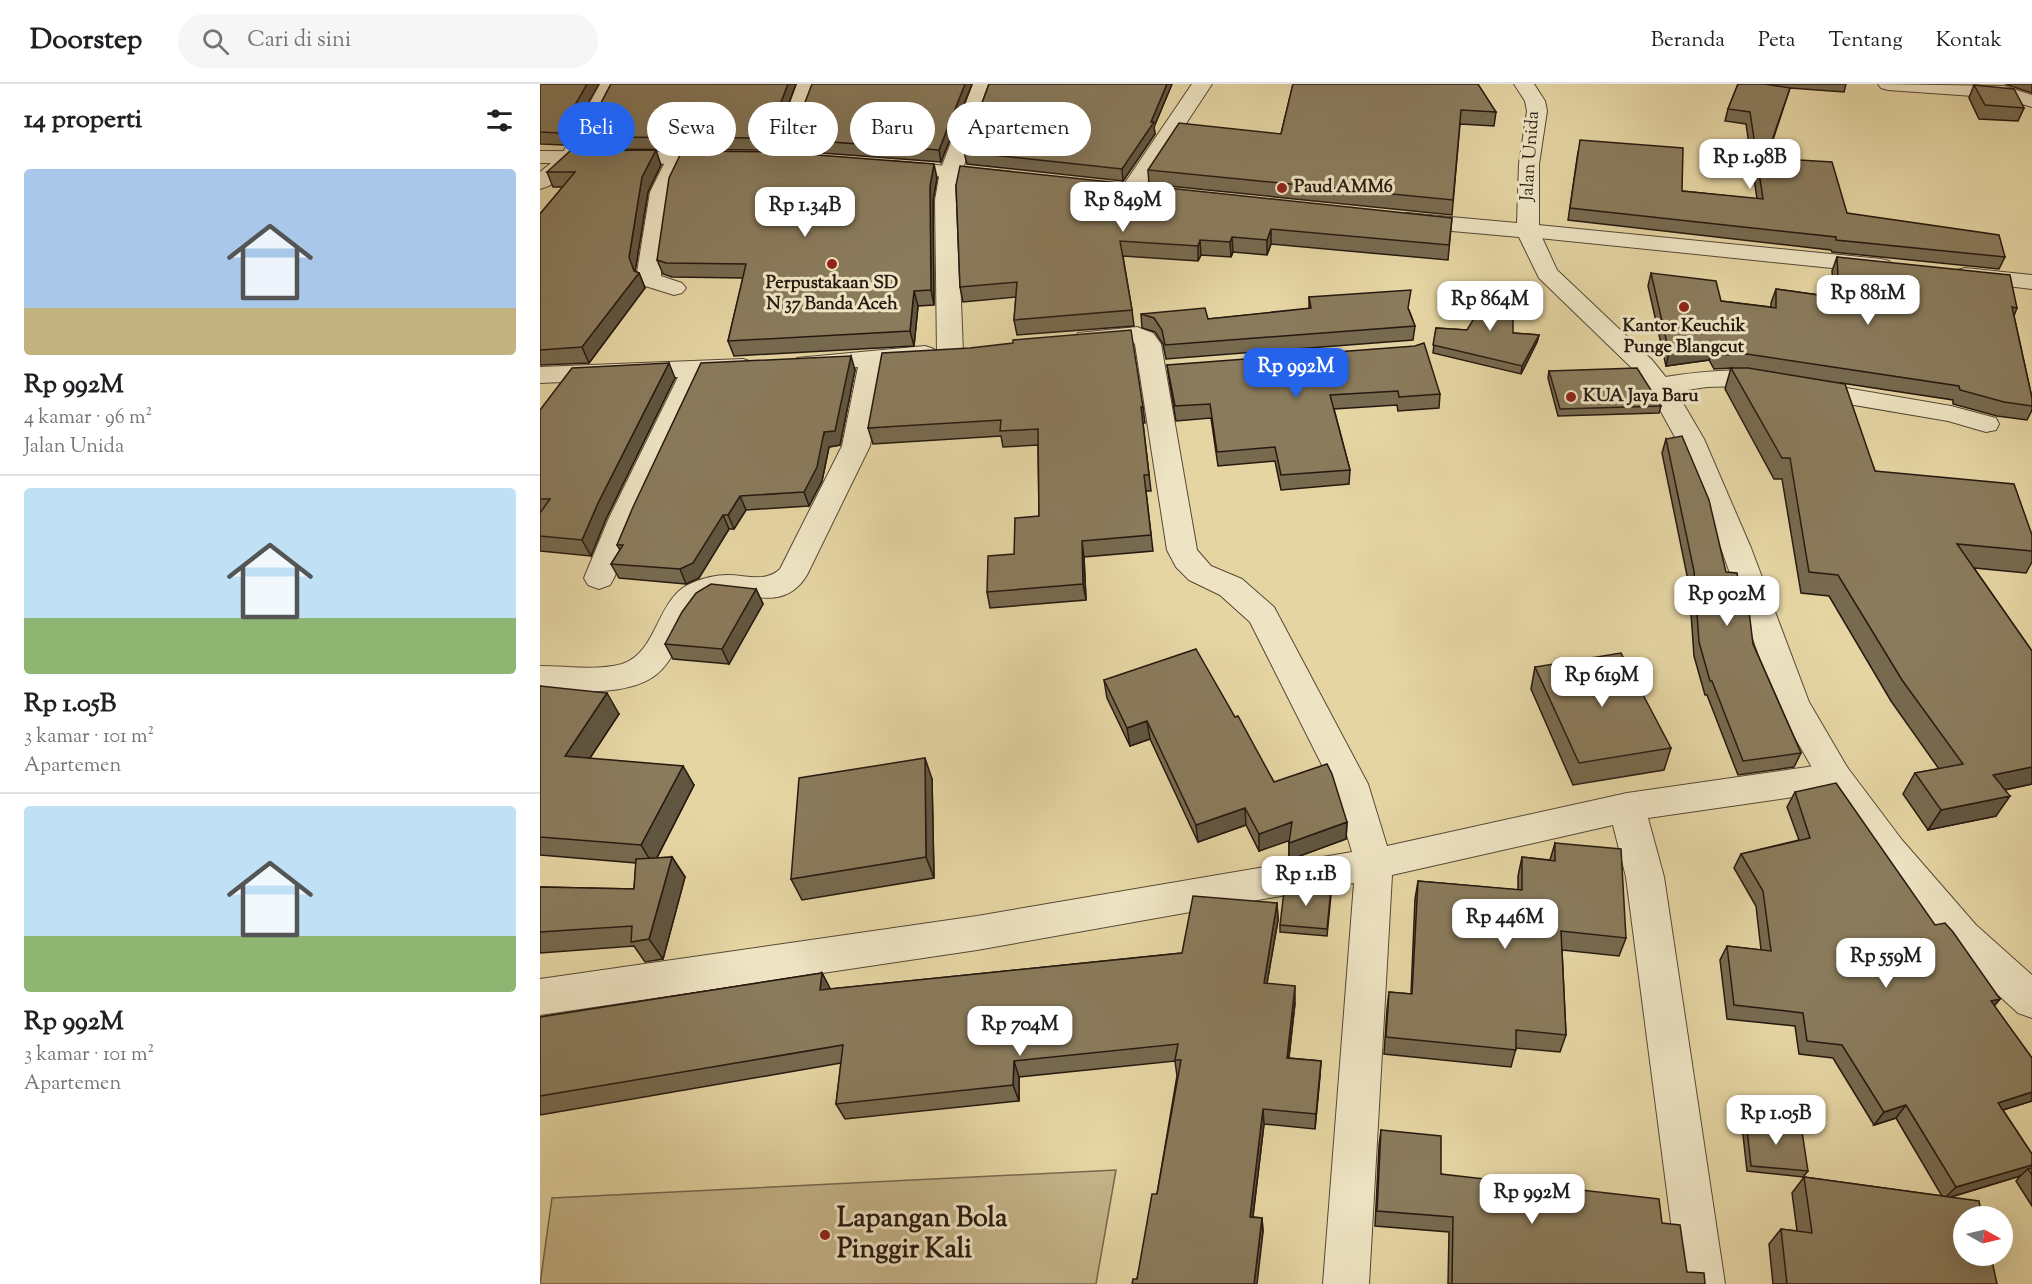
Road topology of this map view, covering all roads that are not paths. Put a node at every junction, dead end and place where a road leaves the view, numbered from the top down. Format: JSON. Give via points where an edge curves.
{"nodes":[{"id":1,"x":610,"y":84,"type":"edge"},
{"id":2,"x":807,"y":84,"type":"edge"},
{"id":3,"x":983,"y":84,"type":"edge"},
{"id":4,"x":1202,"y":84,"type":"edge"},
{"id":5,"x":1524,"y":84,"type":"edge"},
{"id":6,"x":1888,"y":84,"type":"edge"},
{"id":7,"x":2032,"y":101,"type":"edge"},
{"id":8,"x":540,"y":157,"type":"edge"},
{"id":9,"x":571,"y":158,"type":"junction"},
{"id":10,"x":676,"y":158,"type":"junction"},
{"id":11,"x":780,"y":158,"type":"junction"},
{"id":12,"x":803,"y":160,"type":"edge"},
{"id":13,"x":871,"y":165,"type":"edge"},
{"id":14,"x":951,"y":171,"type":"junction"},
{"id":15,"x":1030,"y":180,"type":"edge"},
{"id":16,"x":540,"y":183,"type":"edge"},
{"id":17,"x":1109,"y":188,"type":"edge"},
{"id":18,"x":1131,"y":190,"type":"junction"},
{"id":19,"x":1155,"y":193,"type":"edge"},
{"id":20,"x":1390,"y":219,"type":"edge"},
{"id":21,"x":1528,"y":231,"type":"junction"},
{"id":22,"x":1903,"y":268,"type":"edge"},
{"id":23,"x":1938,"y":272,"type":"edge"},
{"id":24,"x":2032,"y":282,"type":"edge"},
{"id":25,"x":674,"y":288,"type":"dead end"},
{"id":26,"x":1062,"y":340,"type":"edge"},
{"id":27,"x":872,"y":360,"type":"junction"},
{"id":28,"x":695,"y":369,"type":"junction"},
{"id":29,"x":540,"y":375,"type":"edge"},
{"id":30,"x":1659,"y":386,"type":"junction"},
{"id":31,"x":1986,"y":424,"type":"dead end"},
{"id":32,"x":599,"y":578,"type":"dead end"},
{"id":33,"x":540,"y":678,"type":"edge"},
{"id":34,"x":1835,"y":777,"type":"junction"},
{"id":35,"x":1627,"y":807,"type":"junction"},
{"id":36,"x":1374,"y":864,"type":"junction"},
{"id":37,"x":540,"y":997,"type":"edge"},
{"id":38,"x":2032,"y":1000,"type":"edge"},
{"id":39,"x":1346,"y":1284,"type":"edge"},
{"id":40,"x":1702,"y":1284,"type":"edge"}],
"edges":[{"from":1,"to":9,"type":"street"},
{"from":2,"to":11,"type":"street"},
{"from":3,"to":14,"type":"street"},
{"from":4,"to":18,"type":"street"},
{"from":5,"to":21,"type":"street","name":"Jalan Unida","via":[[1537,111],[1529,164]]},
{"from":6,"to":7,"type":"street","via":[[2004,92]]},
{"from":8,"to":9,"type":"street"},
{"from":9,"to":10,"type":"street"},
{"from":9,"to":16,"type":"street"},
{"from":10,"to":11,"type":"street"},
{"from":10,"to":25,"type":"street","via":[[661,192],[649,272],[651,280]]},
{"from":11,"to":12,"type":"street"},
{"from":13,"to":14,"type":"street"},
{"from":14,"to":15,"type":"street"},
{"from":14,"to":27,"type":"street","via":[[946,200],[961,351]]},
{"from":17,"to":18,"type":"street"},
{"from":18,"to":19,"type":"street"},
{"from":20,"to":21,"type":"street"},
{"from":21,"to":22,"type":"street"},
{"from":21,"to":30,"type":"street","via":[[1547,273],[1625,346]]},
{"from":23,"to":24,"type":"street"},
{"from":26,"to":36,"type":"street","via":[[1137,334],[1165,369],[1182,550],[1200,573],[1232,587],[1263,615],[1350,784]]},
{"from":27,"to":28,"type":"street"},
{"from":27,"to":33,"type":"street","via":[[856,446],[785,583],[769,589],[718,586],[698,592],[683,606],[661,647],[644,667],[610,677]]},
{"from":28,"to":29,"type":"street"},
{"from":28,"to":32,"type":"street"},
{"from":30,"to":31,"type":"street","via":[[1707,378],[1742,378],[1951,414]]},
{"from":30,"to":34,"type":"street","via":[[1710,483],[1793,704]]},
{"from":34,"to":35,"type":"street"},
{"from":34,"to":38,"type":"street","via":[[1889,851],[1962,937]]},
{"from":35,"to":36,"type":"street"},
{"from":35,"to":40,"type":"street","via":[[1646,877]]},
{"from":36,"to":37,"type":"street","via":[[977,933]]},
{"from":36,"to":39,"type":"street"}]}
